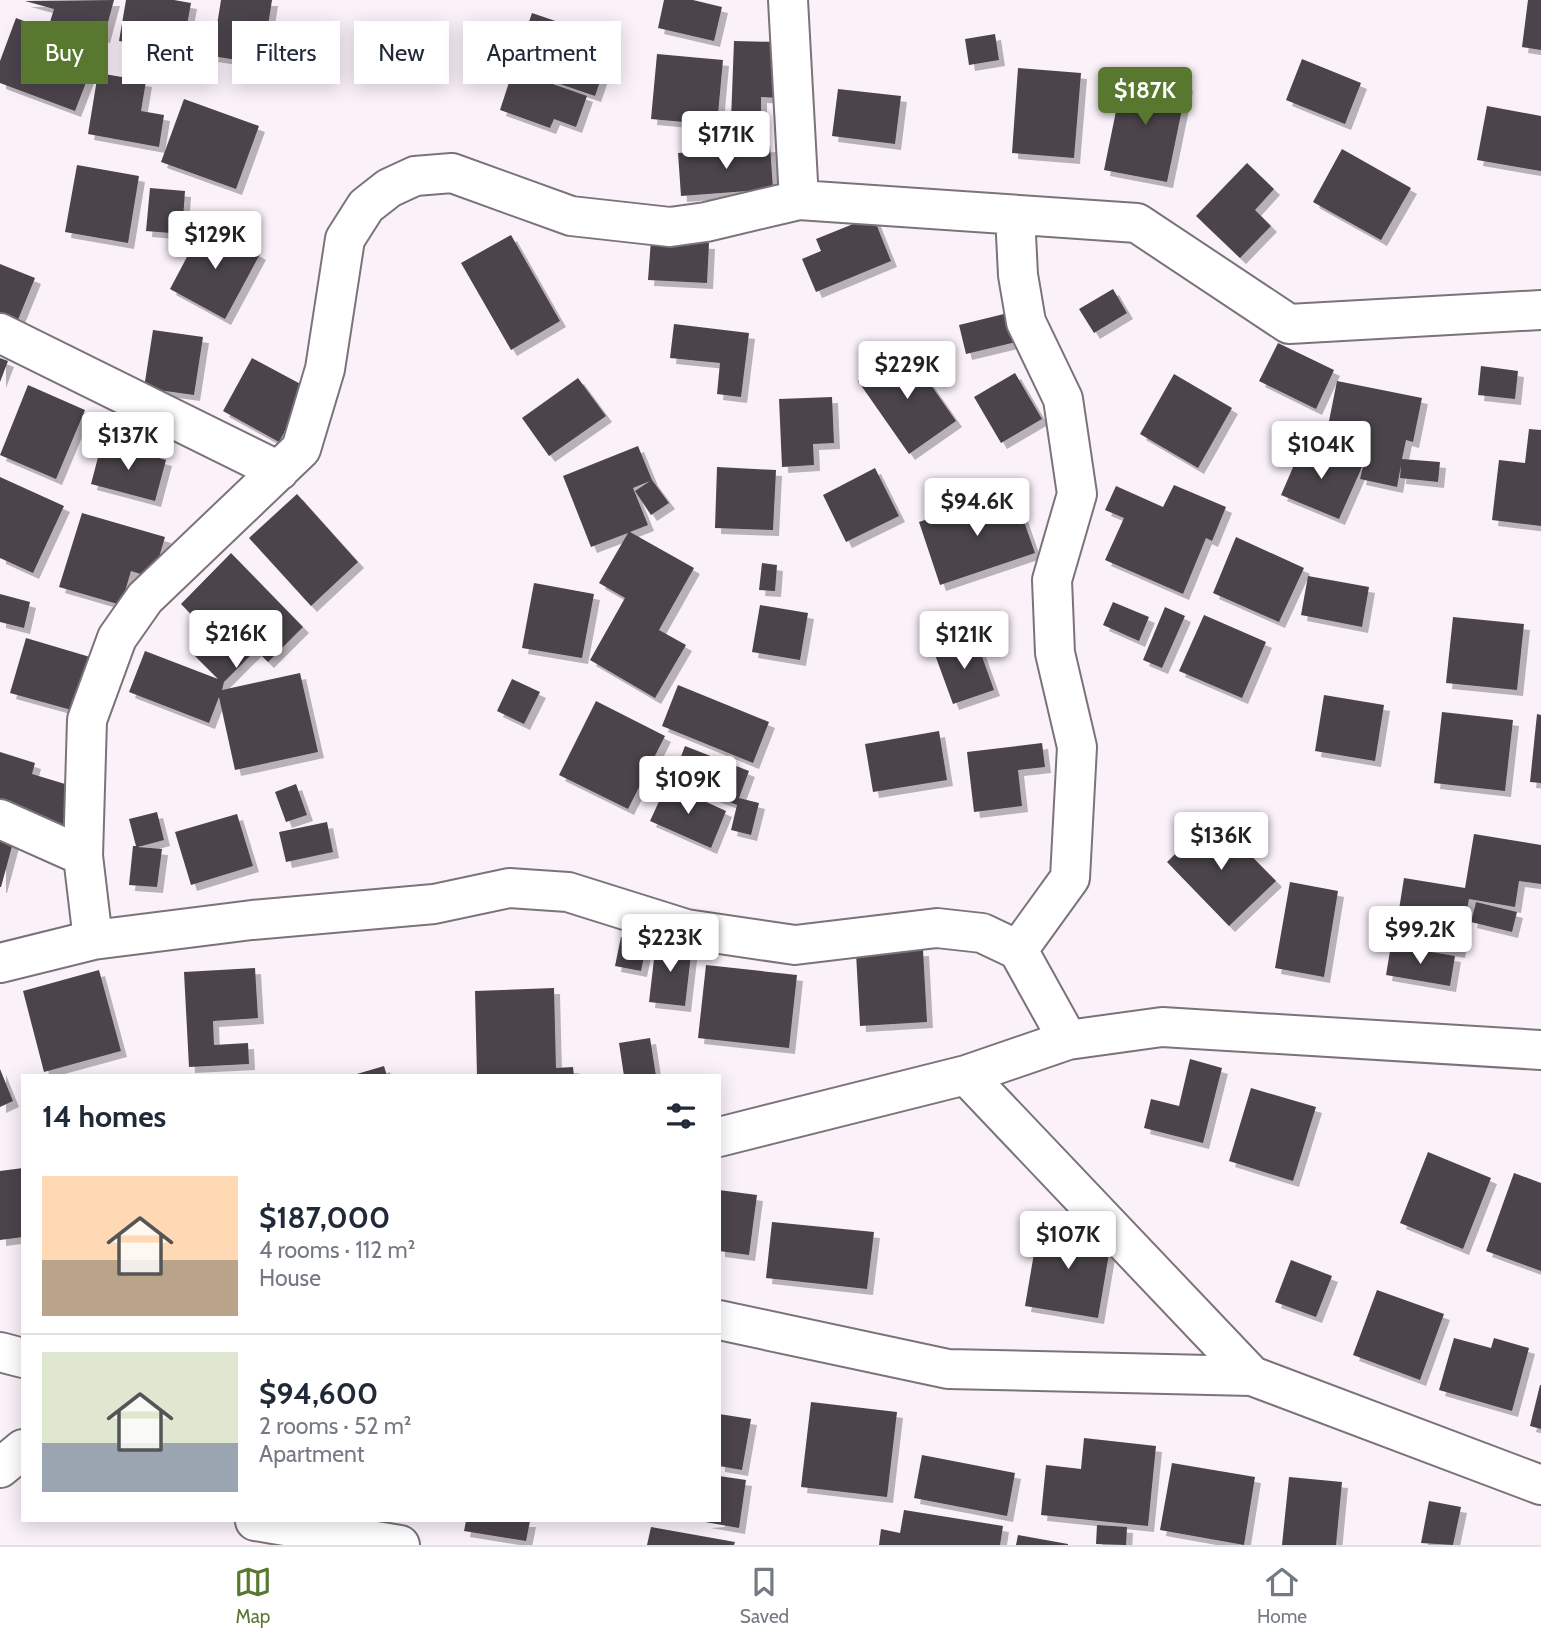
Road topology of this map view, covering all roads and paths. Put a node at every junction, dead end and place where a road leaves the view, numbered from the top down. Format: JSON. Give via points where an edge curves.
{"nodes":[{"id":1,"x":788,"y":0,"type":"edge"},
{"id":2,"x":799,"y":200,"type":"junction"},
{"id":3,"x":1015,"y":215,"type":"junction"},
{"id":4,"x":1541,"y":310,"type":"edge"},
{"id":5,"x":0,"y":333,"type":"edge"},
{"id":6,"x":279,"y":471,"type":"junction"},
{"id":7,"x":0,"y":819,"type":"edge"},
{"id":8,"x":83,"y":856,"type":"junction"},
{"id":9,"x":93,"y":940,"type":"junction"},
{"id":10,"x":1018,"y":950,"type":"junction"},
{"id":11,"x":0,"y":963,"type":"edge"},
{"id":12,"x":1068,"y":1040,"type":"junction"},
{"id":13,"x":1541,"y":1050,"type":"edge"},
{"id":14,"x":966,"y":1075,"type":"junction"},
{"id":15,"x":721,"y":1136,"type":"edge"},
{"id":16,"x":721,"y":1320,"type":"edge"},
{"id":17,"x":0,"y":1352,"type":"edge"},
{"id":18,"x":21,"y":1357,"type":"edge"},
{"id":19,"x":1252,"y":1376,"type":"junction"},
{"id":20,"x":21,"y":1451,"type":"edge"},
{"id":21,"x":0,"y":1468,"type":"edge"},
{"id":22,"x":0,"y":1478,"type":"edge"},
{"id":23,"x":21,"y":1482,"type":"edge"},
{"id":24,"x":1541,"y":1485,"type":"edge"},
{"id":25,"x":262,"y":1522,"type":"edge"},
{"id":26,"x":401,"y":1545,"type":"edge"}],
"edges":[{"from":1,"to":2,"type":"street"},
{"from":2,"to":3,"type":"street"},
{"from":2,"to":6,"type":"street","via":[[670,227],[571,216],[452,173],[415,176],[389,188],[366,206],[345,239],[325,369],[301,449]]},
{"from":3,"to":4,"type":"street","via":[[1137,223],[1289,324]]},
{"from":3,"to":10,"type":"street","via":[[1026,322],[1063,400],[1077,494],[1052,580],[1055,653],[1077,747],[1070,878]]},
{"from":5,"to":6,"type":"street"},
{"from":6,"to":8,"type":"street","via":[[145,598],[117,638],[87,720]]},
{"from":7,"to":8,"type":"street"},
{"from":8,"to":9,"type":"street"},
{"from":9,"to":10,"type":"street","via":[[433,904],[509,888],[568,892],[686,929],[795,945],[937,928],[982,933]]},
{"from":9,"to":11,"type":"street"},
{"from":10,"to":12,"type":"street"},
{"from":12,"to":13,"type":"street","via":[[1162,1027]]},
{"from":12,"to":14,"type":"street"},
{"from":14,"to":15,"type":"street"},
{"from":14,"to":19,"type":"street"},
{"from":16,"to":19,"type":"street","via":[[948,1369]]},
{"from":17,"to":18,"type":"street"},
{"from":19,"to":24,"type":"street"},
{"from":20,"to":21,"type":"street"},
{"from":22,"to":23,"type":"street"},
{"from":25,"to":26,"type":"street"}]}
